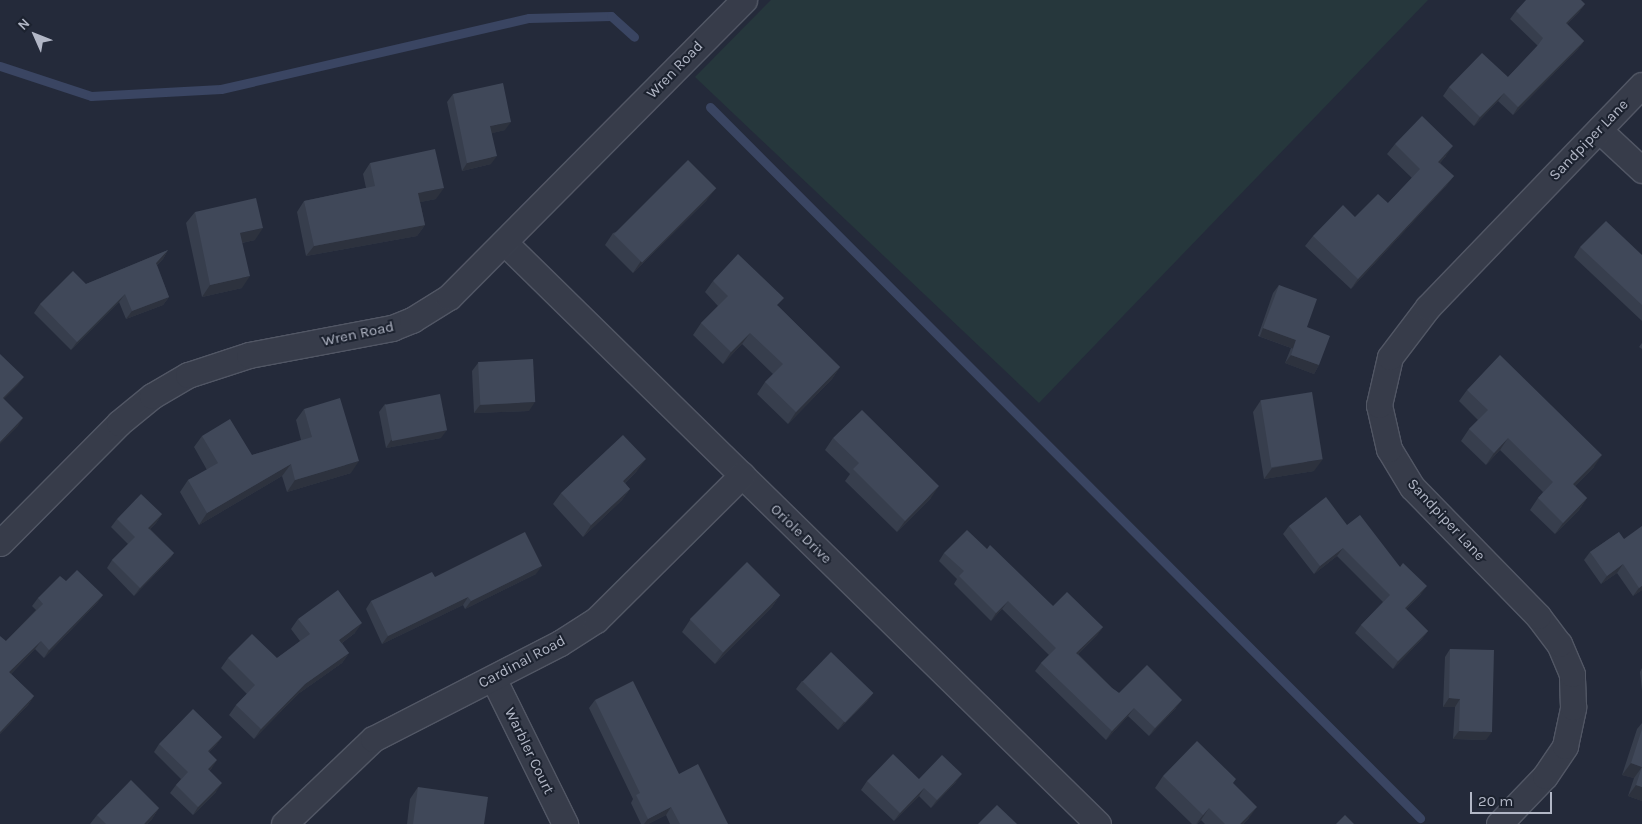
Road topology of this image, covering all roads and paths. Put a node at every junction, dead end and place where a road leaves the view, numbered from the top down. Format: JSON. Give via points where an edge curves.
{"nodes":[{"id":1,"x":744,"y":0,"type":"edge"},
{"id":2,"x":1642,"y":85,"type":"edge"},
{"id":3,"x":1599,"y":130,"type":"junction"},
{"id":4,"x":1642,"y":170,"type":"edge"},
{"id":5,"x":505,"y":243,"type":"junction"},
{"id":6,"x":742,"y":475,"type":"junction"},
{"id":7,"x":0,"y":543,"type":"edge"},
{"id":8,"x":492,"y":678,"type":"junction"},
{"id":9,"x":284,"y":824,"type":"edge"},
{"id":10,"x":565,"y":824,"type":"edge"},
{"id":11,"x":1098,"y":824,"type":"edge"},
{"id":12,"x":1499,"y":824,"type":"edge"}],
"edges":[{"from":1,"to":5,"type":"street","name":"Wren Road"},
{"from":2,"to":3,"type":"street","name":"Sandpiper Lane"},
{"from":3,"to":4,"type":"street"},
{"from":3,"to":12,"type":"street","name":"Sandpiper Lane","via":[[1428,307],[1390,357],[1380,405],[1389,449],[1412,487],[1538,616],[1559,644],[1572,674],[1573,707],[1565,746],[1545,776]]},
{"from":5,"to":6,"type":"street","name":"Oriole Drive"},
{"from":5,"to":7,"type":"street","name":"Wren Road","via":[[449,298],[412,320],[370,334],[228,360],[188,375],[152,396],[119,423]]},
{"from":6,"to":8,"type":"street","name":"Cardinal Road","via":[[596,620],[560,643]]},
{"from":6,"to":11,"type":"street","name":"Oriole Drive"},
{"from":8,"to":9,"type":"street","name":"Cardinal Road","via":[[373,739]]},
{"from":8,"to":10,"type":"street","name":"Warbler Court"}]}
